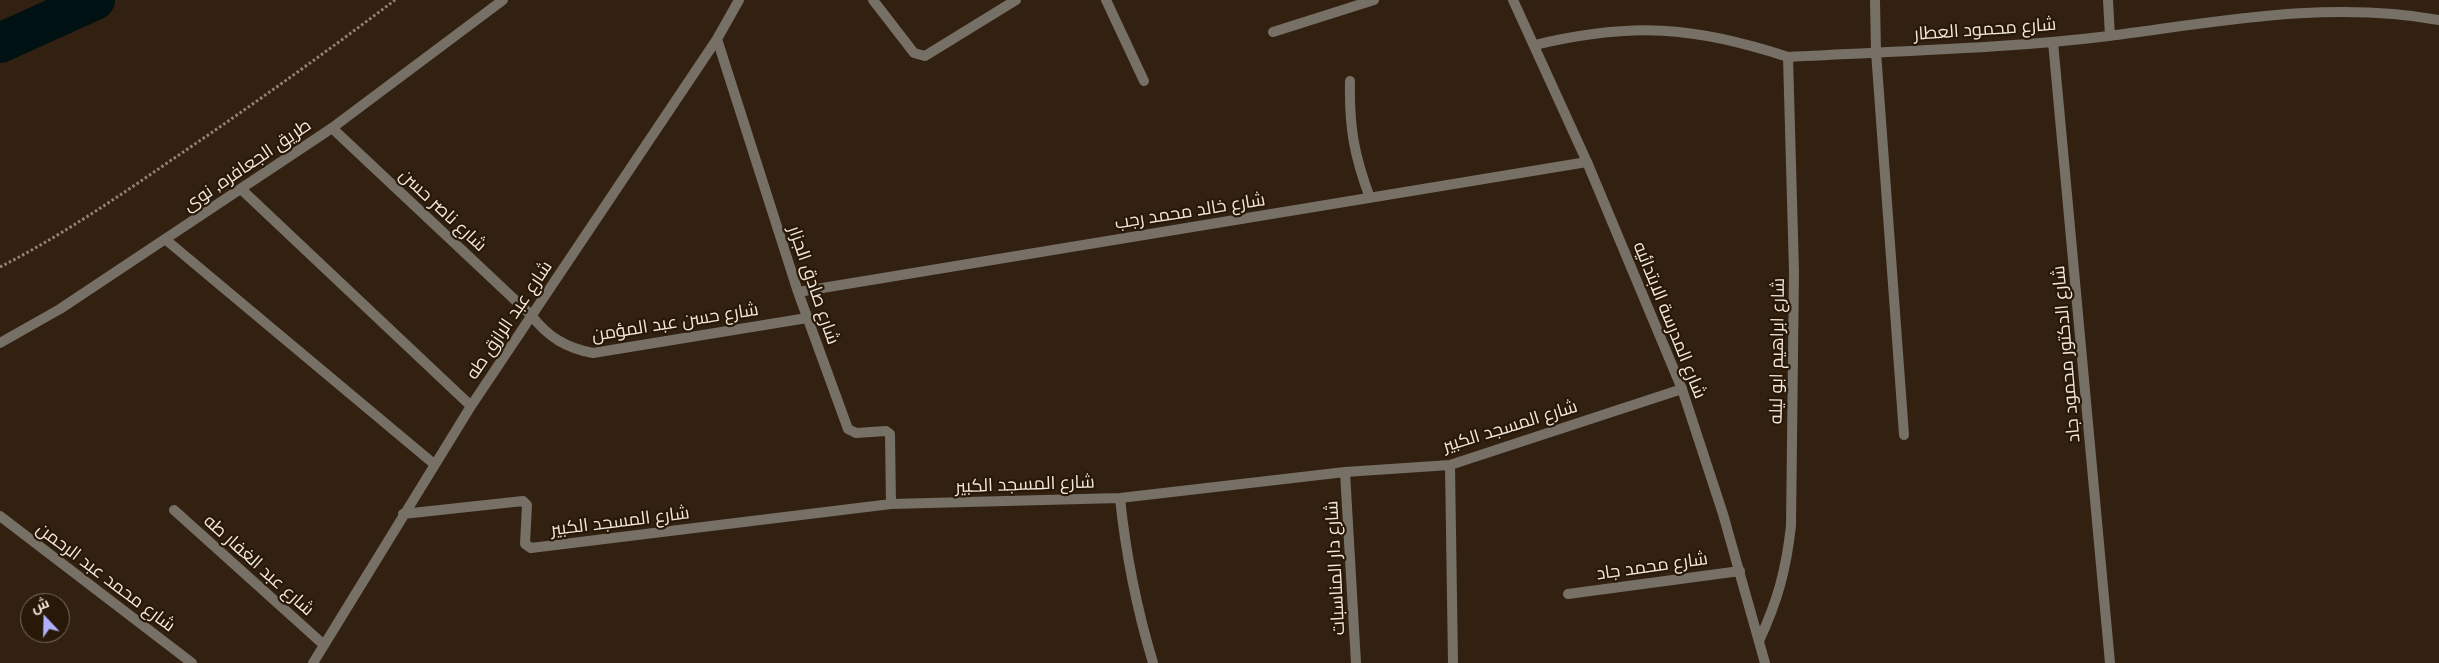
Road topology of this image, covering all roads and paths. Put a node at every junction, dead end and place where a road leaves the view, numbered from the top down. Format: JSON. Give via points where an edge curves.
{"nodes":[{"id":1,"x":395,"y":0,"type":"edge"},
{"id":2,"x":503,"y":0,"type":"edge"},
{"id":3,"x":739,"y":0,"type":"edge"},
{"id":4,"x":873,"y":0,"type":"edge"},
{"id":5,"x":1016,"y":0,"type":"edge"},
{"id":6,"x":1106,"y":0,"type":"edge"},
{"id":7,"x":1374,"y":0,"type":"edge"},
{"id":8,"x":1513,"y":0,"type":"edge"},
{"id":9,"x":1875,"y":0,"type":"edge"},
{"id":10,"x":2108,"y":0,"type":"edge"},
{"id":11,"x":2439,"y":20,"type":"edge"},
{"id":12,"x":1273,"y":32,"type":"dead end"},
{"id":13,"x":2110,"y":36,"type":"junction"},
{"id":14,"x":718,"y":39,"type":"junction"},
{"id":15,"x":2053,"y":42,"type":"junction"},
{"id":16,"x":1535,"y":45,"type":"junction"},
{"id":17,"x":1876,"y":52,"type":"junction"},
{"id":18,"x":1788,"y":57,"type":"junction"},
{"id":19,"x":1144,"y":81,"type":"dead end"},
{"id":20,"x":1350,"y":81,"type":"dead end"},
{"id":21,"x":332,"y":128,"type":"junction"},
{"id":22,"x":1588,"y":162,"type":"junction"},
{"id":23,"x":241,"y":189,"type":"junction"},
{"id":24,"x":1370,"y":198,"type":"junction"},
{"id":25,"x":165,"y":239,"type":"junction"},
{"id":26,"x":0,"y":267,"type":"edge"},
{"id":27,"x":798,"y":292,"type":"junction"},
{"id":28,"x":531,"y":314,"type":"junction"},
{"id":29,"x":807,"y":318,"type":"junction"},
{"id":30,"x":0,"y":343,"type":"edge"},
{"id":31,"x":1682,"y":389,"type":"junction"},
{"id":32,"x":471,"y":406,"type":"junction"},
{"id":33,"x":1904,"y":435,"type":"dead end"},
{"id":34,"x":434,"y":464,"type":"junction"},
{"id":35,"x":1450,"y":464,"type":"junction"},
{"id":36,"x":1345,"y":472,"type":"junction"},
{"id":37,"x":1120,"y":498,"type":"junction"},
{"id":38,"x":891,"y":504,"type":"junction"},
{"id":39,"x":174,"y":510,"type":"dead end"},
{"id":40,"x":403,"y":514,"type":"junction"},
{"id":41,"x":0,"y":516,"type":"edge"},
{"id":42,"x":1740,"y":571,"type":"junction"},
{"id":43,"x":1568,"y":594,"type":"dead end"},
{"id":44,"x":1759,"y":641,"type":"junction"},
{"id":45,"x":324,"y":645,"type":"junction"},
{"id":46,"x":192,"y":663,"type":"edge"},
{"id":47,"x":313,"y":663,"type":"edge"},
{"id":48,"x":1153,"y":663,"type":"edge"},
{"id":49,"x":1356,"y":663,"type":"edge"},
{"id":50,"x":1453,"y":663,"type":"edge"},
{"id":51,"x":1765,"y":663,"type":"edge"},
{"id":52,"x":2110,"y":663,"type":"edge"}],
"edges":[{"from":1,"to":26,"type":"path","via":[[285,83],[151,174]]},
{"from":2,"to":21,"type":"street","name":"طريق الجعافره, نوى"},
{"from":3,"to":14,"type":"street","name":"شارع عبد الرازق طه"},
{"from":4,"to":5,"type":"street","via":[[914,53],[925,56]]},
{"from":6,"to":19,"type":"street"},
{"from":7,"to":12,"type":"street"},
{"from":8,"to":16,"type":"street","name":"شارع المدرسة الابتدائيه"},
{"from":9,"to":17,"type":"street"},
{"from":10,"to":13,"type":"street"},
{"from":11,"to":13,"type":"street","name":"شارع محمود العطار","via":[[2347,11],[2274,13]]},
{"from":13,"to":15,"type":"street","name":"شارع محمود العطار"},
{"from":14,"to":27,"type":"street","name":"شارع صادق الجزار"},
{"from":14,"to":28,"type":"street","name":"شارع عبد الرازق طه"},
{"from":15,"to":17,"type":"street","name":"شارع محمود العطار"},
{"from":15,"to":52,"type":"street","name":"شارع الدكتور محمود جاد"},
{"from":16,"to":18,"type":"street","name":"شارع محمود العطار","via":[[1580,34],[1664,29],[1748,43]]},
{"from":16,"to":22,"type":"street","name":"شارع المدرسة الابتدائيه"},
{"from":17,"to":18,"type":"street","name":"شارع محمود العطار"},
{"from":17,"to":33,"type":"street"},
{"from":18,"to":44,"type":"street","name":"شارع ابراهيم ابو ليله","via":[[1794,272],[1791,526],[1786,566],[1776,604]]},
{"from":20,"to":24,"type":"street","via":[[1354,150]]},
{"from":21,"to":23,"type":"street","name":"طريق الجعافره, نوى"},
{"from":21,"to":28,"type":"street","name":"شارع ناصر حسن"},
{"from":22,"to":24,"type":"street","name":"شارع خالد محمد رجب"},
{"from":22,"to":31,"type":"street","name":"شارع المدرسة الابتدائيه"},
{"from":23,"to":25,"type":"street","name":"طريق الجعافره, نوى"},
{"from":23,"to":32,"type":"street"},
{"from":24,"to":27,"type":"street","name":"شارع خالد محمد رجب"},
{"from":25,"to":30,"type":"street","name":"طريق الجعافره, نوى","via":[[60,309]]},
{"from":25,"to":34,"type":"street"},
{"from":27,"to":29,"type":"street","name":"شارع صادق الجزار"},
{"from":28,"to":29,"type":"street","name":"شارع حسن عبد المؤمن","via":[[542,330],[557,341],[574,350],[593,353]]},
{"from":28,"to":32,"type":"street","name":"شارع عبد الرازق طه"},
{"from":29,"to":38,"type":"street","name":"شارع صادق الجزار","via":[[849,431],[886,431],[890,434]]},
{"from":31,"to":35,"type":"street","name":"شارع المسجد الكبير"},
{"from":31,"to":42,"type":"street","name":"شارع المدرسة الابتدائيه"},
{"from":32,"to":34,"type":"street","name":"شارع عبد الرازق طه"},
{"from":34,"to":40,"type":"street","name":"شارع عبد الرازق طه"},
{"from":35,"to":36,"type":"street","name":"شارع المسجد الكبير"},
{"from":35,"to":50,"type":"street"},
{"from":36,"to":37,"type":"street","name":"شارع المسجد الكبير"},
{"from":36,"to":49,"type":"street","name":"شارع دار المناسبات"},
{"from":37,"to":38,"type":"street","name":"شارع المسجد الكبير"},
{"from":37,"to":48,"type":"street","via":[[1127,561]]},
{"from":38,"to":40,"type":"street","name":"شارع المسجد الكبير","via":[[531,548],[525,544],[527,505],[523,501]]},
{"from":39,"to":45,"type":"street","name":"شارع عبد الغفار طه"},
{"from":40,"to":45,"type":"street","name":"شارع عبد الرازق طه"},
{"from":41,"to":46,"type":"street","name":"شارع محمد عبد الرحمن"},
{"from":42,"to":43,"type":"street","name":"شارع محمد جاد"},
{"from":42,"to":44,"type":"street","name":"شارع المدرسة الابتدائيه"},
{"from":44,"to":51,"type":"street","name":"شارع المدرسة الابتدائيه"},
{"from":45,"to":47,"type":"street","name":"شارع عبد الرازق طه"}]}
